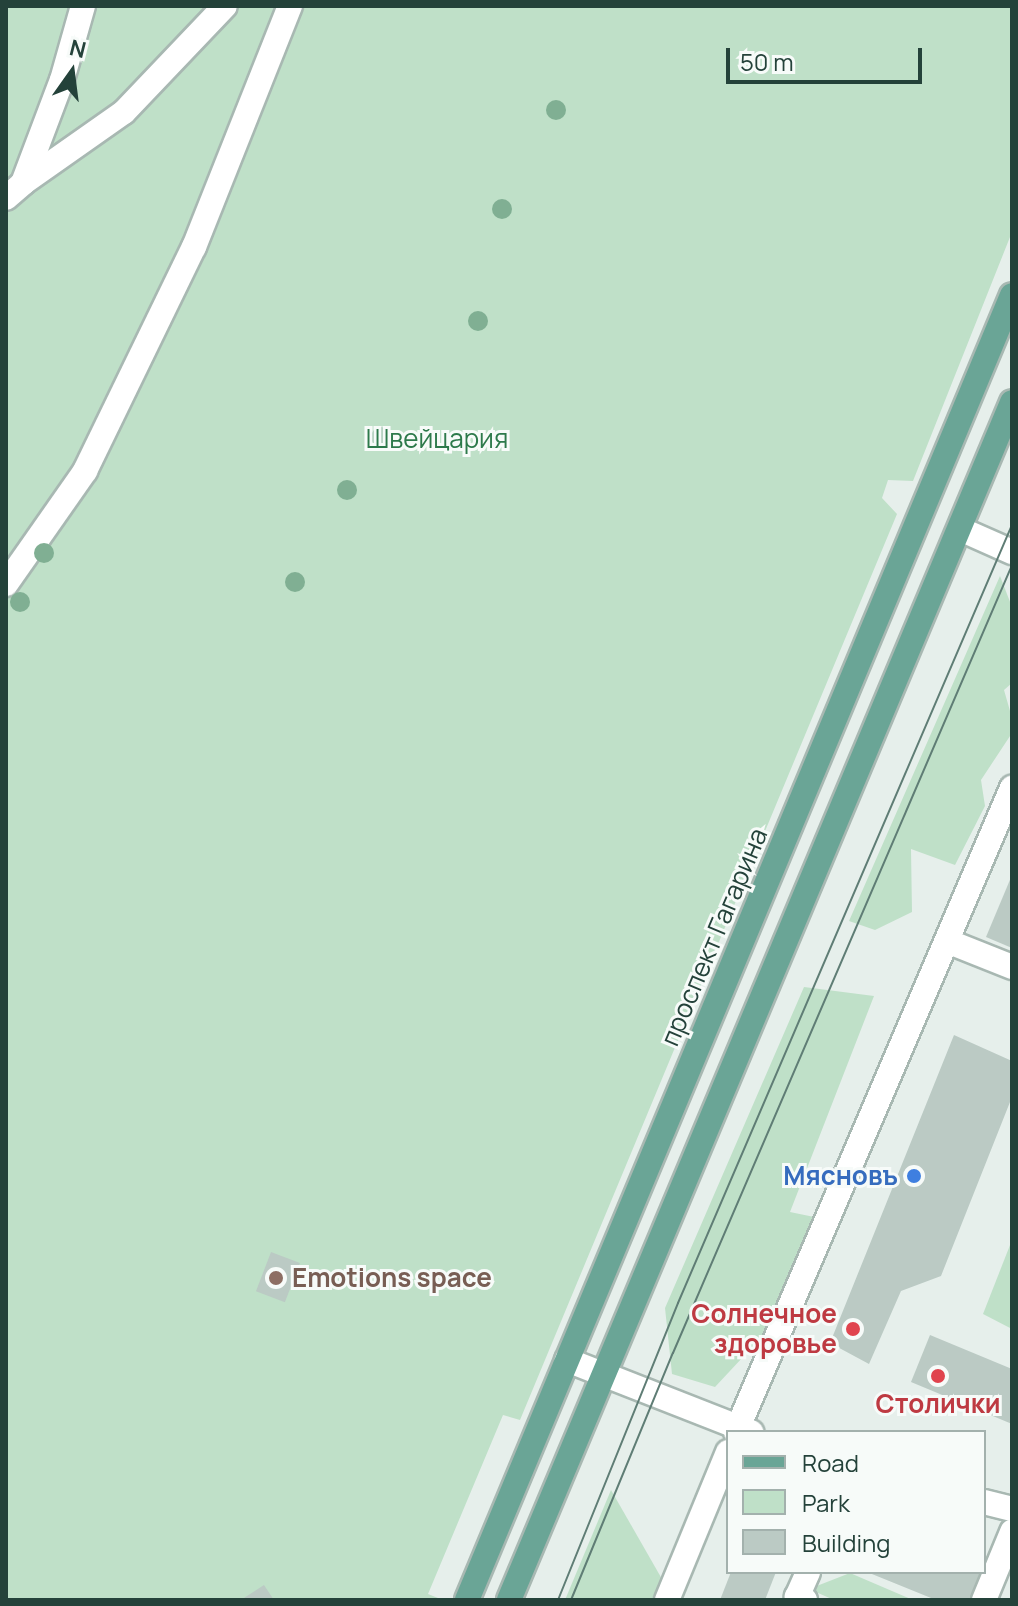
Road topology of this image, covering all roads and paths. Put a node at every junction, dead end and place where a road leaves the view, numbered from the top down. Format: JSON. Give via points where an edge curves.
{"nodes":[{"id":1,"x":83,"y":6,"type":"edge"},
{"id":2,"x":225,"y":6,"type":"edge"},
{"id":3,"x":290,"y":6,"type":"edge"},
{"id":4,"x":15,"y":190,"type":"edge"},
{"id":5,"x":1012,"y":295,"type":"edge"},
{"id":6,"x":1012,"y":402,"type":"edge"},
{"id":7,"x":960,"y":529,"type":"junction"},
{"id":8,"x":1012,"y":552,"type":"edge"},
{"id":9,"x":6,"y":584,"type":"edge"},
{"id":10,"x":1012,"y":788,"type":"edge"},
{"id":11,"x":947,"y":941,"type":"junction"},
{"id":12,"x":1012,"y":967,"type":"edge"},
{"id":13,"x":567,"y":1360,"type":"junction"},
{"id":14,"x":604,"y":1373,"type":"junction"},
{"id":15,"x":742,"y":1430,"type":"edge"},
{"id":16,"x":726,"y":1457,"type":"edge"},
{"id":17,"x":986,"y":1502,"type":"edge"},
{"id":18,"x":1012,"y":1509,"type":"edge"},
{"id":19,"x":1012,"y":1532,"type":"edge"},
{"id":20,"x":807,"y":1574,"type":"edge"},
{"id":21,"x":467,"y":1600,"type":"edge"},
{"id":22,"x":509,"y":1600,"type":"edge"},
{"id":23,"x":667,"y":1600,"type":"edge"},
{"id":24,"x":805,"y":1600,"type":"edge"},
{"id":25,"x":984,"y":1600,"type":"edge"}],
"edges":[{"from":1,"to":4,"type":"street","via":[[62,80]]},
{"from":2,"to":4,"type":"street","via":[[124,112]]},
{"from":3,"to":9,"type":"street","via":[[194,247],[85,471]]},
{"from":5,"to":13,"type":"main road","name":"проспект Гагарина"},
{"from":6,"to":7,"type":"main road"},
{"from":7,"to":8,"type":"street"},
{"from":7,"to":14,"type":"main road"},
{"from":10,"to":11,"type":"street"},
{"from":11,"to":12,"type":"street"},
{"from":11,"to":15,"type":"street"},
{"from":13,"to":14,"type":"street"},
{"from":13,"to":21,"type":"main road","name":"проспект Гагарина"},
{"from":14,"to":15,"type":"street"},
{"from":14,"to":22,"type":"main road"},
{"from":16,"to":23,"type":"street"},
{"from":17,"to":18,"type":"street"},
{"from":19,"to":25,"type":"street"},
{"from":20,"to":24,"type":"street","via":[[797,1597]]}]}
